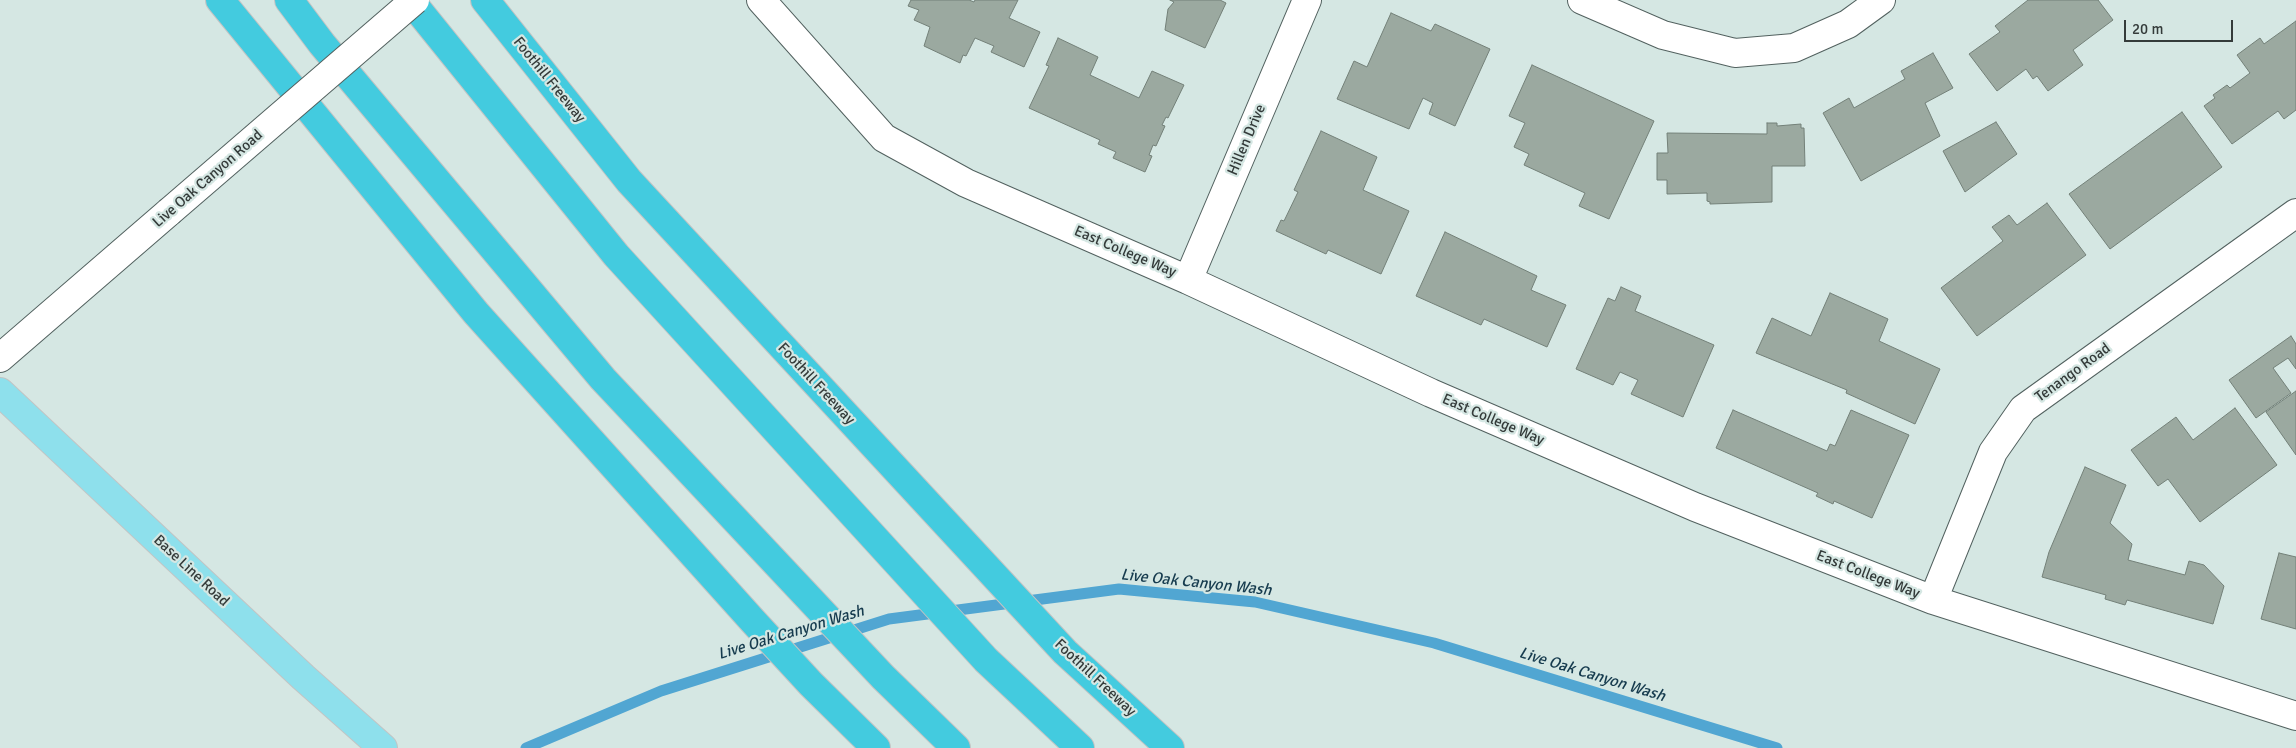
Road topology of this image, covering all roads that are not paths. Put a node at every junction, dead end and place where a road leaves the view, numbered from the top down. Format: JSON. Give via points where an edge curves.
{"nodes":[{"id":1,"x":220,"y":0,"type":"edge"},
{"id":2,"x":290,"y":0,"type":"edge"},
{"id":3,"x":410,"y":0,"type":"edge"},
{"id":4,"x":416,"y":0,"type":"edge"},
{"id":5,"x":484,"y":0,"type":"edge"},
{"id":6,"x":761,"y":0,"type":"edge"},
{"id":7,"x":1307,"y":0,"type":"edge"},
{"id":8,"x":1582,"y":0,"type":"edge"},
{"id":9,"x":1881,"y":0,"type":"edge"},
{"id":10,"x":2296,"y":213,"type":"edge"},
{"id":11,"x":1188,"y":280,"type":"junction"},
{"id":12,"x":0,"y":358,"type":"edge"},
{"id":13,"x":0,"y":392,"type":"edge"},
{"id":14,"x":1933,"y":600,"type":"junction"},
{"id":15,"x":2296,"y":716,"type":"edge"},
{"id":16,"x":382,"y":748,"type":"edge"},
{"id":17,"x":876,"y":748,"type":"edge"},
{"id":18,"x":956,"y":748,"type":"edge"},
{"id":19,"x":1080,"y":748,"type":"edge"},
{"id":20,"x":1170,"y":748,"type":"edge"}],
"edges":[{"from":1,"to":17,"type":"highway","via":[[476,313],[752,620]]},
{"from":2,"to":18,"type":"highway","via":[[322,44],[603,379],[883,677]]},
{"from":3,"to":19,"type":"highway","via":[[616,254],[986,660]]},
{"from":4,"to":12,"type":"street","name":"Live Oak Canyon Road","bridge":true},
{"from":5,"to":20,"type":"highway","name":"Foothill Freeway","via":[[629,181],[1065,652]]},
{"from":6,"to":11,"type":"street","name":"East College Way","via":[[884,138],[966,183]]},
{"from":7,"to":11,"type":"street","name":"Hillen Drive"},
{"from":8,"to":9,"type":"street","via":[[1663,35],[1735,52],[1794,48],[1848,24]]},
{"from":10,"to":14,"type":"street","name":"Tenango Road","via":[[2023,409],[1993,452]]},
{"from":11,"to":14,"type":"street","name":"East College Way","via":[[1431,393],[1695,507]]},
{"from":13,"to":16,"type":"main road","name":"Base Line Road"},
{"from":14,"to":15,"type":"street","name":"East College Way"}]}
